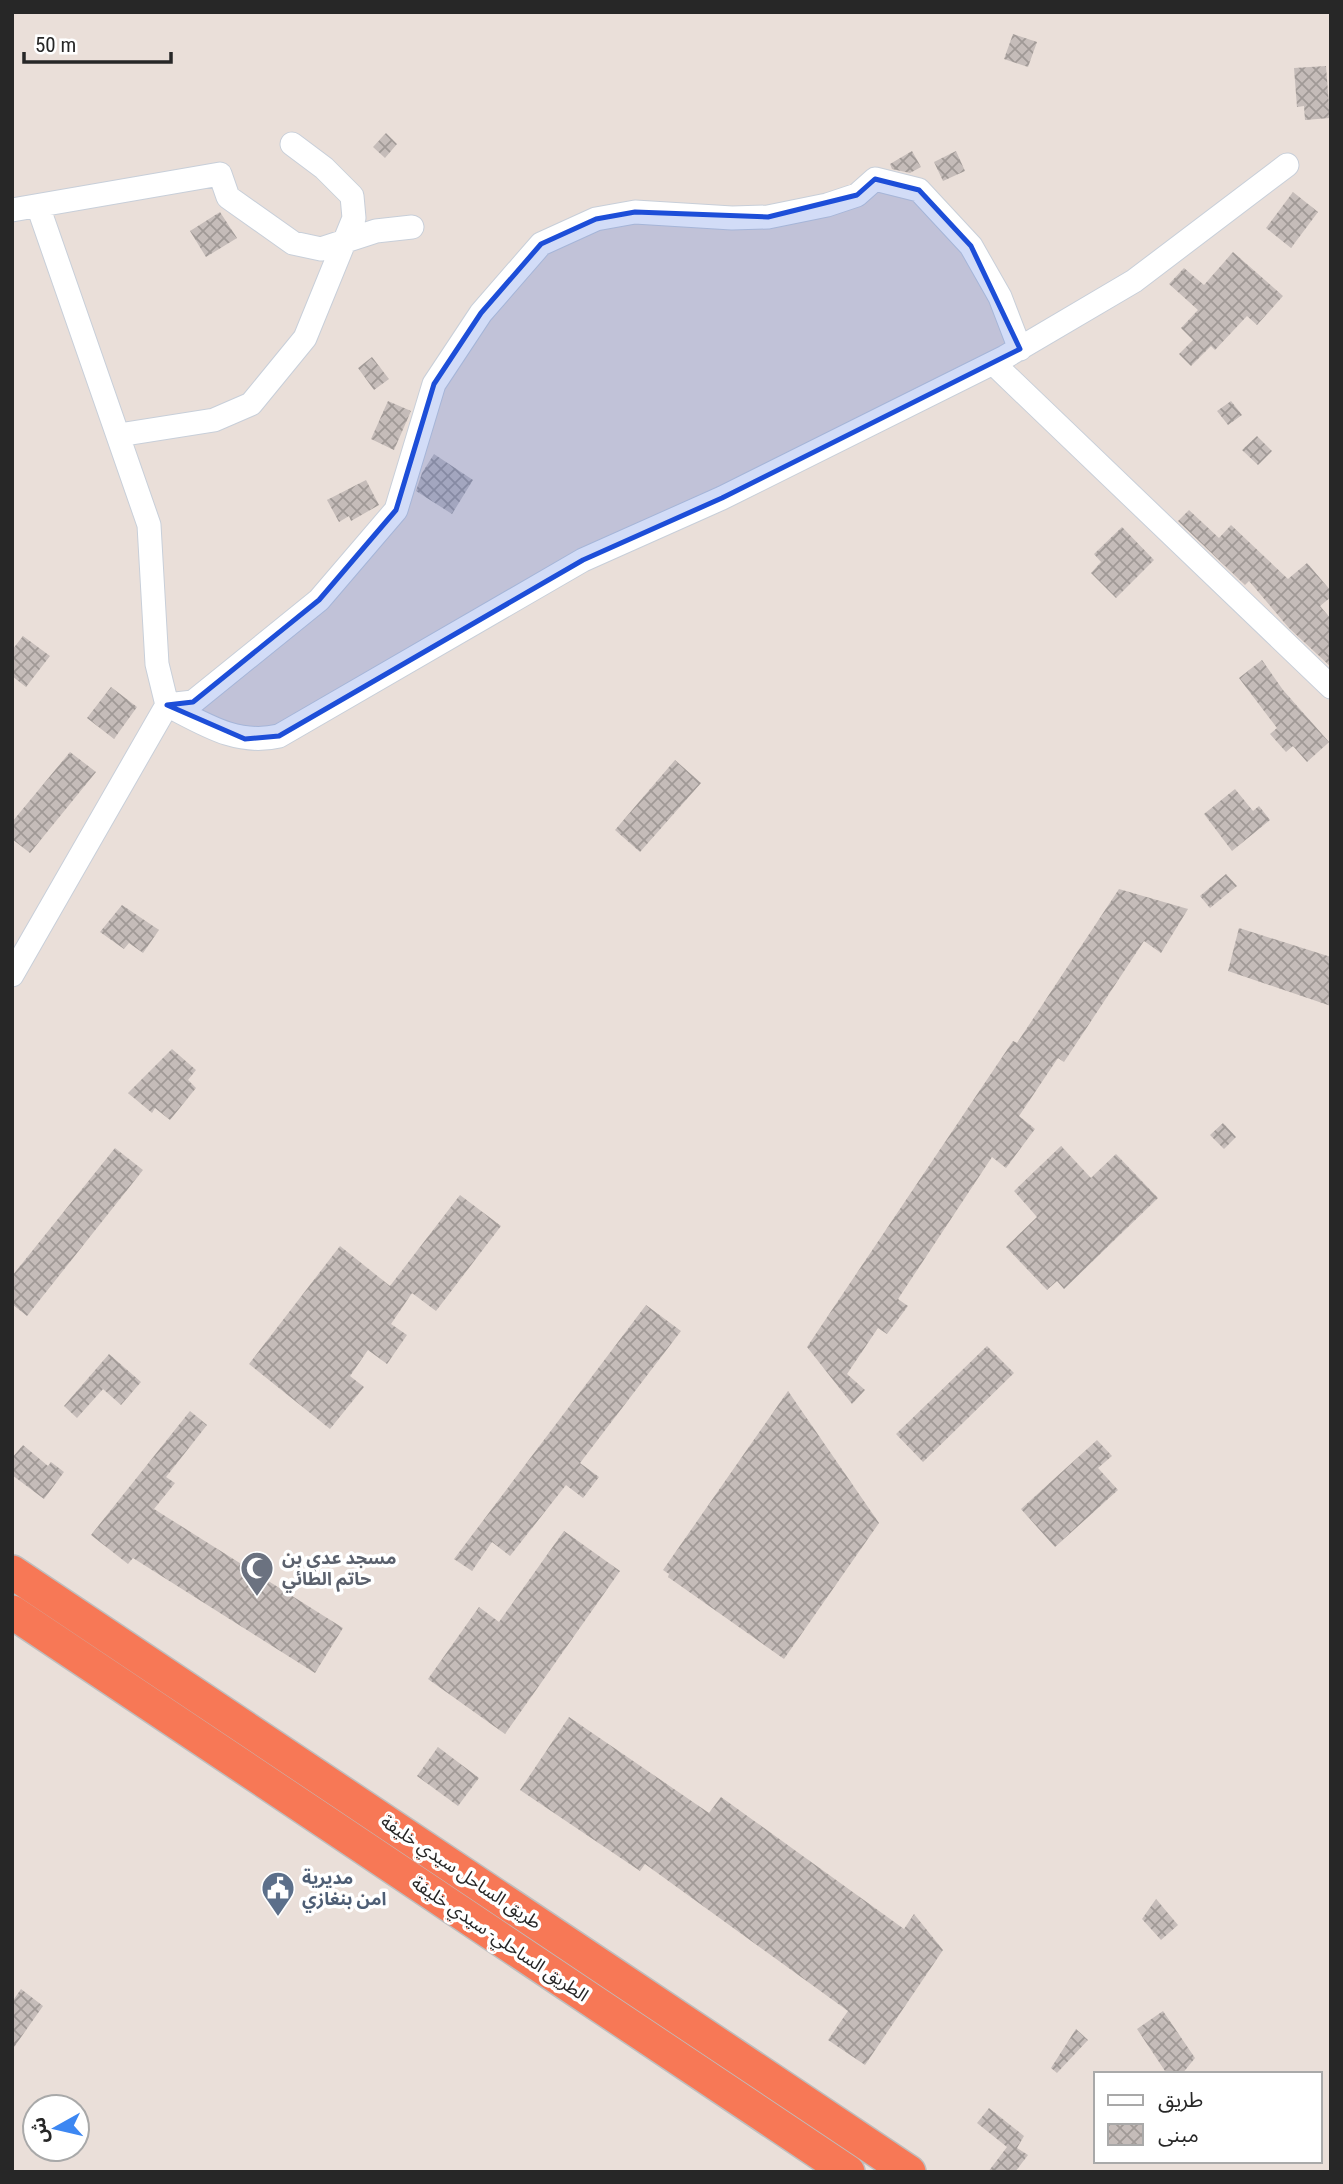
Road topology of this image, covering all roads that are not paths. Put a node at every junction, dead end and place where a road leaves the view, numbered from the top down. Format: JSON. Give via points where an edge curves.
{"nodes":[{"id":1,"x":292,"y":144,"type":"dead end"},
{"id":2,"x":1287,"y":165,"type":"dead end"},
{"id":3,"x":38,"y":206,"type":"junction"},
{"id":4,"x":12,"y":210,"type":"edge"},
{"id":5,"x":412,"y":227,"type":"dead end"},
{"id":6,"x":343,"y":241,"type":"junction"},
{"id":7,"x":1020,"y":349,"type":"junction"},
{"id":8,"x":993,"y":363,"type":"junction"},
{"id":9,"x":120,"y":435,"type":"junction"},
{"id":10,"x":1331,"y":687,"type":"edge"},
{"id":11,"x":167,"y":705,"type":"junction"},
{"id":12,"x":12,"y":975,"type":"edge"},
{"id":13,"x":12,"y":1572,"type":"edge"},
{"id":14,"x":12,"y":1612,"type":"edge"},
{"id":15,"x":848,"y":2172,"type":"edge"},
{"id":16,"x":909,"y":2172,"type":"edge"}],
"edges":[{"from":1,"to":6,"type":"street","via":[[352,196],[354,218]]},
{"from":2,"to":7,"type":"street","via":[[1134,281]]},
{"from":3,"to":4,"type":"street"},
{"from":3,"to":6,"type":"street","via":[[220,174],[228,197],[293,243],[321,249]]},
{"from":3,"to":9,"type":"street"},
{"from":5,"to":6,"type":"street"},
{"from":6,"to":9,"type":"street","via":[[305,338],[251,404],[214,420]]},
{"from":7,"to":8,"type":"street"},
{"from":7,"to":11,"type":"street","via":[[1000,297],[971,246],[919,190],[876,178],[857,195],[768,217],[635,212],[596,219],[541,244],[481,313],[434,384],[396,510],[319,600],[193,702]]},
{"from":8,"to":10,"type":"street"},
{"from":8,"to":11,"type":"street","via":[[722,498],[583,560],[279,736],[263,740],[229,736]]},
{"from":9,"to":11,"type":"street","via":[[149,525],[157,664]]},
{"from":11,"to":12,"type":"street"},
{"from":13,"to":16,"type":"highway","name":"طريق الساحل سيدي خليفة"},
{"from":14,"to":15,"type":"highway","name":"الطريق الساحلي- سيدي خليفة"}]}
